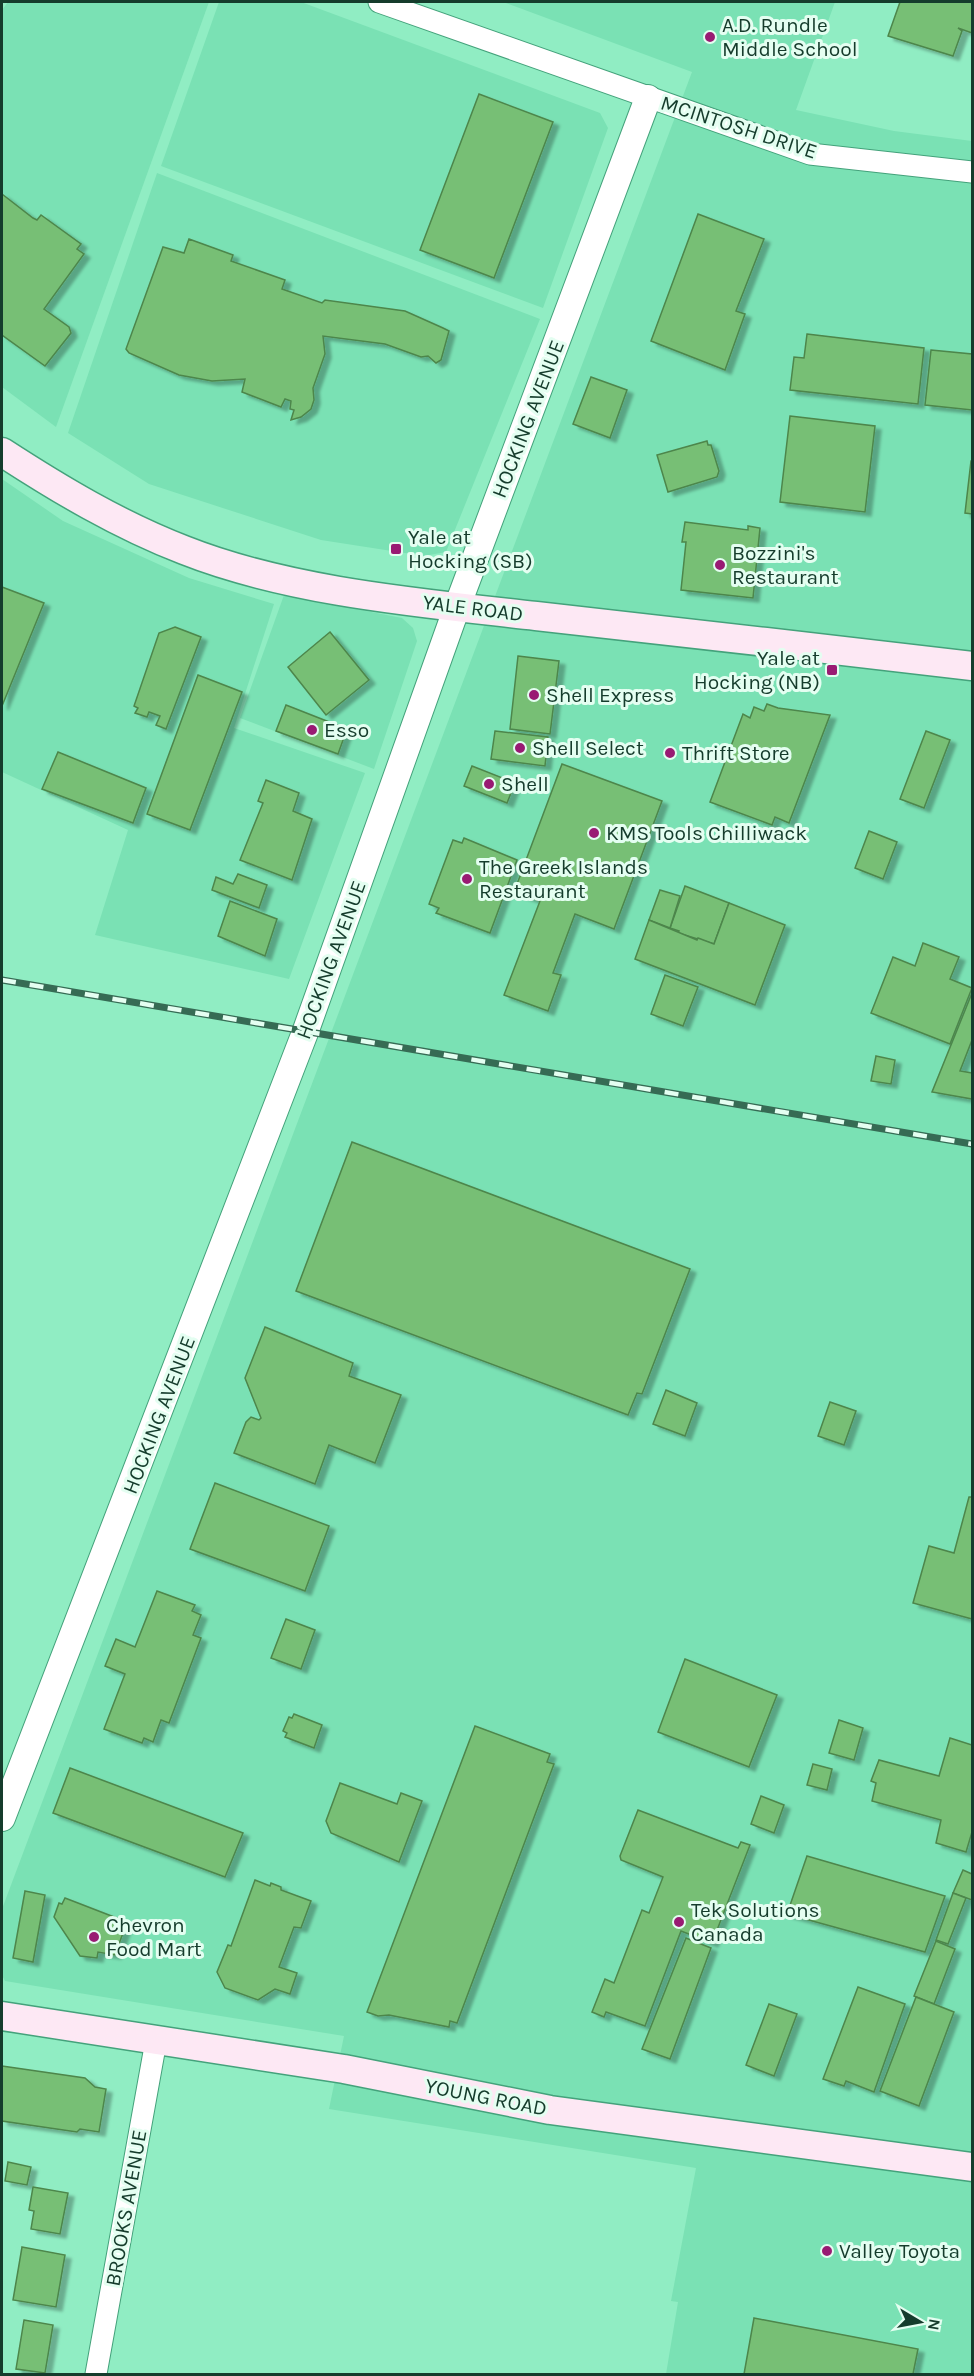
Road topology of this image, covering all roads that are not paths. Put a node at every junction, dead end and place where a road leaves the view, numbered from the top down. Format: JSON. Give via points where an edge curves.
{"nodes":[{"id":1,"x":378,"y":2,"type":"edge"},
{"id":2,"x":648,"y":98,"type":"junction"},
{"id":3,"x":972,"y":172,"type":"edge"},
{"id":4,"x":2,"y":452,"type":"edge"},
{"id":5,"x":458,"y":607,"type":"junction"},
{"id":6,"x":972,"y":666,"type":"edge"},
{"id":7,"x":2,"y":1818,"type":"edge"},
{"id":8,"x":2,"y":1995,"type":"edge"},
{"id":9,"x":13,"y":2017,"type":"edge"},
{"id":10,"x":156,"y":2041,"type":"junction"},
{"id":11,"x":972,"y":2167,"type":"edge"},
{"id":12,"x":96,"y":2374,"type":"edge"}],
"edges":[{"from":1,"to":2,"type":"street","name":"MCINTOSH DRIVE"},
{"from":2,"to":3,"type":"street","name":"MCINTOSH DRIVE","via":[[810,154]]},
{"from":2,"to":5,"type":"street","name":"HOCKING AVENUE"},
{"from":4,"to":5,"type":"main road","name":"YALE ROAD","via":[[89,506],[185,551],[290,581]]},
{"from":5,"to":6,"type":"main road","name":"YALE ROAD"},
{"from":5,"to":7,"type":"street","name":"HOCKING AVENUE","via":[[299,1050]]},
{"from":8,"to":9,"type":"main road"},
{"from":9,"to":10,"type":"main road","name":"YOUNG ROAD"},
{"from":10,"to":11,"type":"main road","name":"YOUNG ROAD","via":[[344,2069],[550,2110]]},
{"from":10,"to":12,"type":"street","name":"BROOKS AVENUE"}]}
